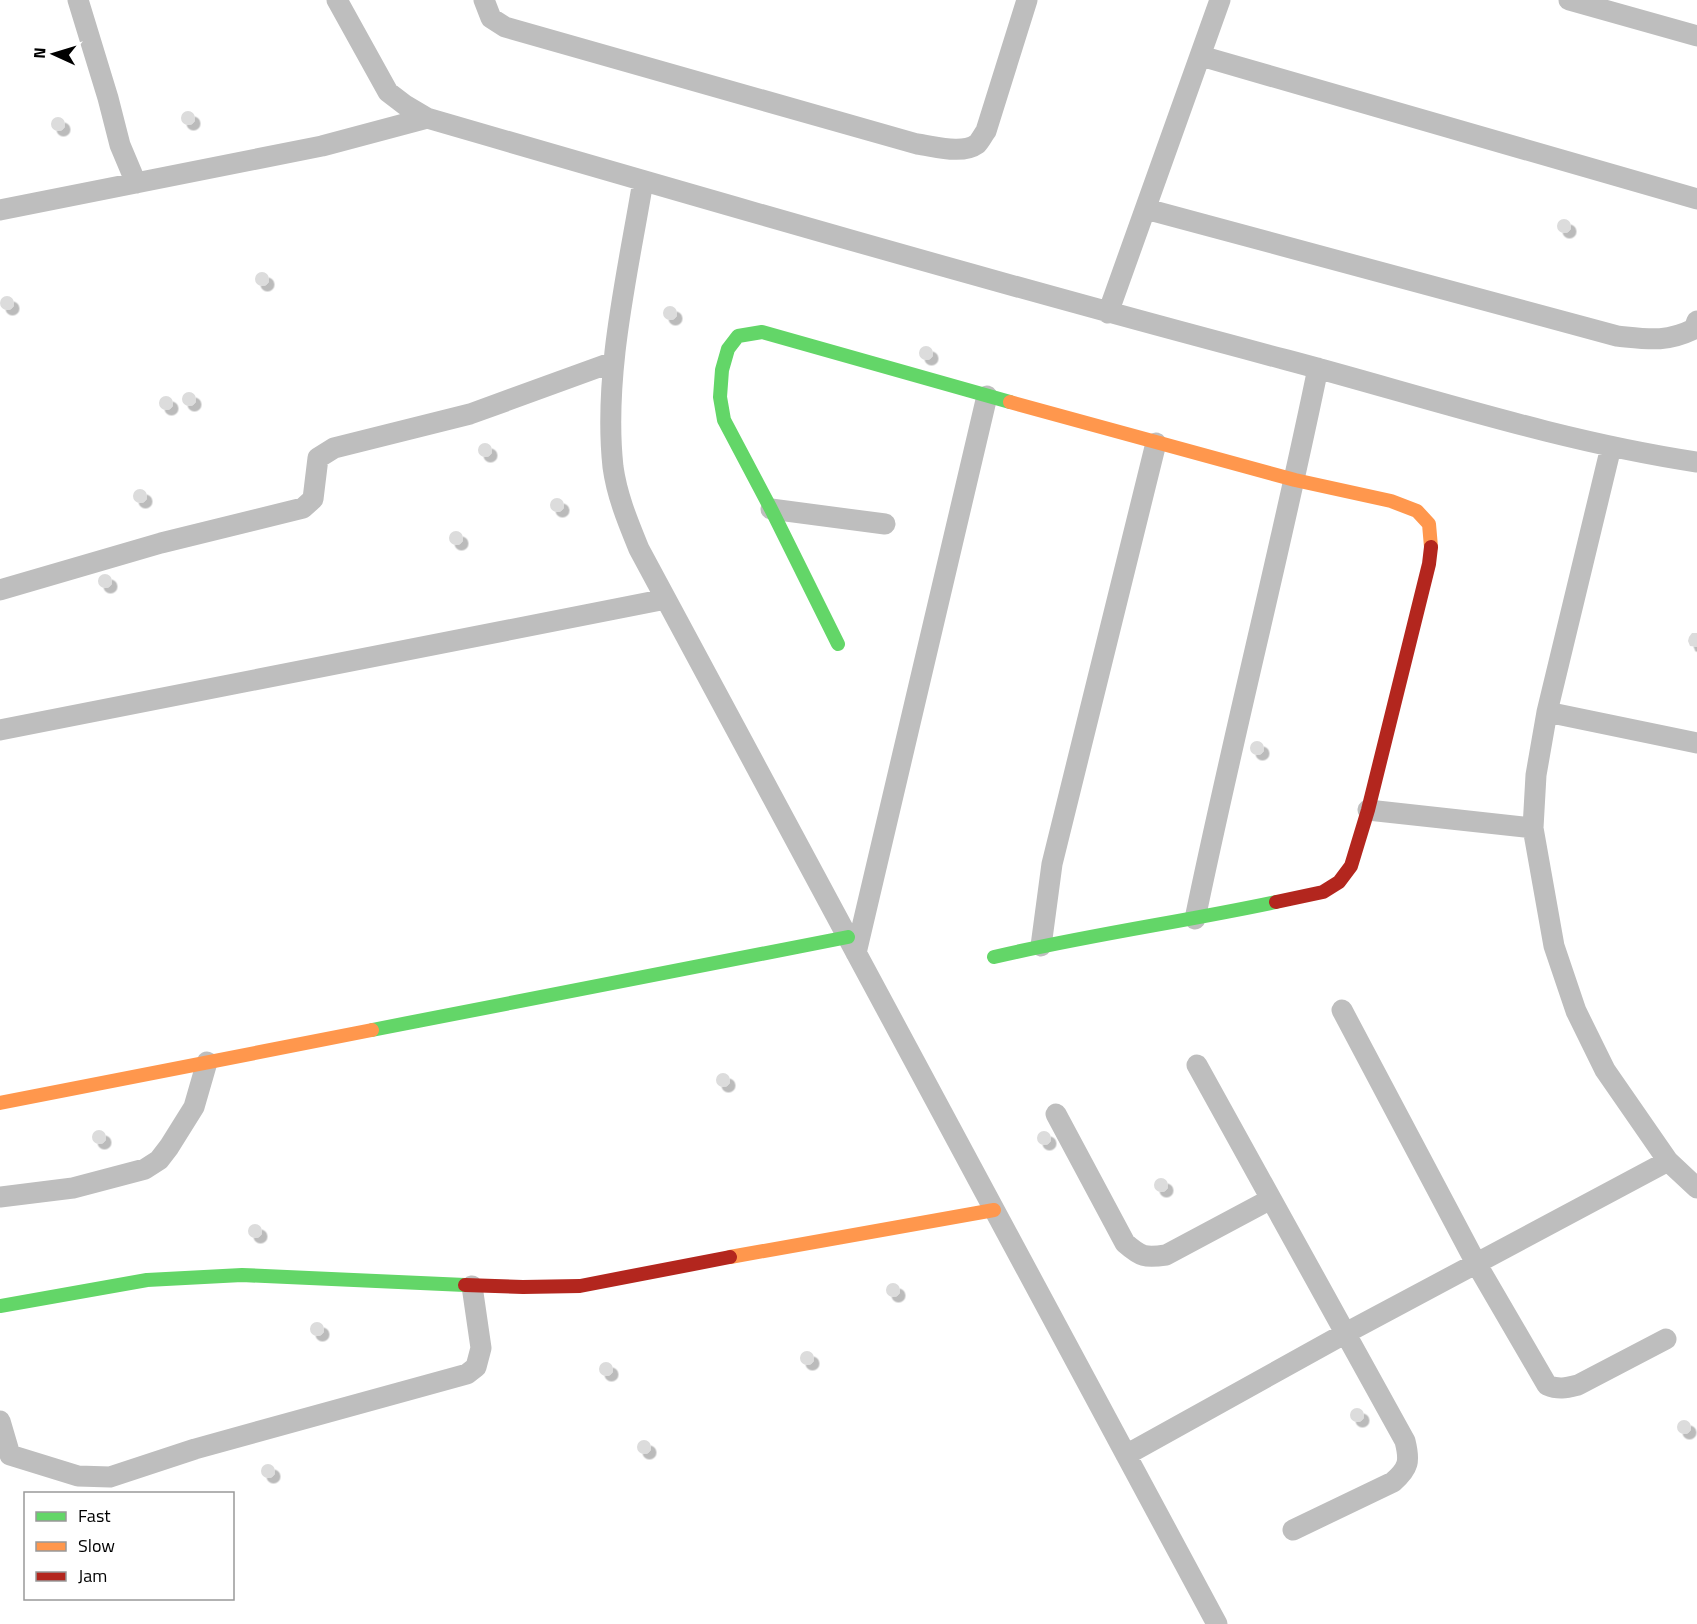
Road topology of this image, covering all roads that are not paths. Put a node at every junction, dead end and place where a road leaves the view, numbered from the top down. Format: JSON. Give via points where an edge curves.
{"nodes":[{"id":1,"x":78,"y":0,"type":"edge"},
{"id":2,"x":337,"y":0,"type":"edge"},
{"id":3,"x":484,"y":0,"type":"edge"},
{"id":4,"x":1220,"y":0,"type":"edge"},
{"id":5,"x":1569,"y":0,"type":"edge"},
{"id":6,"x":1021,"y":1,"type":"edge"},
{"id":7,"x":1697,"y":36,"type":"edge"},
{"id":8,"x":1201,"y":56,"type":"junction"},
{"id":9,"x":427,"y":118,"type":"junction"},
{"id":10,"x":642,"y":181,"type":"junction"},
{"id":11,"x":136,"y":183,"type":"junction"},
{"id":12,"x":1697,"y":199,"type":"edge"},
{"id":13,"x":1146,"y":209,"type":"junction"},
{"id":14,"x":0,"y":210,"type":"edge"},
{"id":15,"x":1108,"y":313,"type":"junction"},
{"id":16,"x":1697,"y":321,"type":"edge"},
{"id":17,"x":613,"y":362,"type":"junction"},
{"id":18,"x":1318,"y":368,"type":"junction"},
{"id":19,"x":987,"y":396,"type":"junction"},
{"id":20,"x":1156,"y":443,"type":"junction"},
{"id":21,"x":1611,"y":447,"type":"junction"},
{"id":22,"x":1697,"y":462,"type":"edge"},
{"id":23,"x":1295,"y":480,"type":"junction"},
{"id":24,"x":771,"y":509,"type":"junction"},
{"id":25,"x":885,"y":524,"type":"dead end"},
{"id":26,"x":0,"y":590,"type":"edge"},
{"id":27,"x":666,"y":598,"type":"junction"},
{"id":28,"x":838,"y":644,"type":"dead end"},
{"id":29,"x":1547,"y":712,"type":"junction"},
{"id":30,"x":0,"y":730,"type":"edge"},
{"id":31,"x":1697,"y":743,"type":"edge"},
{"id":32,"x":1368,"y":810,"type":"junction"},
{"id":33,"x":1533,"y":828,"type":"junction"},
{"id":34,"x":1195,"y":919,"type":"junction"},
{"id":35,"x":852,"y":945,"type":"junction"},
{"id":36,"x":1041,"y":946,"type":"junction"},
{"id":37,"x":994,"y":957,"type":"dead end"},
{"id":38,"x":1342,"y":1010,"type":"dead end"},
{"id":39,"x":207,"y":1062,"type":"junction"},
{"id":40,"x":1197,"y":1065,"type":"dead end"},
{"id":41,"x":0,"y":1103,"type":"edge"},
{"id":42,"x":1056,"y":1114,"type":"dead end"},
{"id":43,"x":1668,"y":1161,"type":"junction"},
{"id":44,"x":1697,"y":1188,"type":"edge"},
{"id":45,"x":0,"y":1197,"type":"edge"},
{"id":46,"x":1271,"y":1199,"type":"junction"},
{"id":47,"x":994,"y":1210,"type":"junction"},
{"id":48,"x":1476,"y":1263,"type":"junction"},
{"id":49,"x":472,"y":1286,"type":"junction"},
{"id":50,"x":0,"y":1306,"type":"edge"},
{"id":51,"x":1344,"y":1334,"type":"junction"},
{"id":52,"x":1666,"y":1339,"type":"dead end"},
{"id":53,"x":0,"y":1421,"type":"edge"},
{"id":54,"x":1126,"y":1455,"type":"junction"},
{"id":55,"x":5,"y":1456,"type":"edge"},
{"id":56,"x":1293,"y":1530,"type":"dead end"},
{"id":57,"x":1218,"y":1624,"type":"edge"}],
"edges":[{"from":1,"to":11,"type":"street","via":[[120,145]]},
{"from":2,"to":9,"type":"street","via":[[388,92]]},
{"from":3,"to":6,"type":"street","via":[[490,18],[505,27],[917,144],[949,149],[978,144],[986,131]]},
{"from":4,"to":8,"type":"street"},
{"from":5,"to":7,"type":"street"},
{"from":8,"to":12,"type":"street"},
{"from":8,"to":13,"type":"street"},
{"from":9,"to":10,"type":"street"},
{"from":9,"to":11,"type":"street","via":[[322,146]]},
{"from":10,"to":15,"type":"street"},
{"from":10,"to":17,"type":"street"},
{"from":11,"to":14,"type":"street"},
{"from":13,"to":15,"type":"street"},
{"from":13,"to":16,"type":"street","via":[[1617,336],[1677,338],[1694,329]]},
{"from":15,"to":18,"type":"street"},
{"from":17,"to":26,"type":"street","via":[[470,414],[334,448],[318,458],[313,499],[303,508],[161,543]]},
{"from":17,"to":27,"type":"street","via":[[610,416],[622,506],[639,549]]},
{"from":18,"to":21,"type":"street"},
{"from":18,"to":23,"type":"street"},
{"from":19,"to":20,"type":"street"},
{"from":19,"to":24,"type":"street","via":[[762,332],[738,336],[728,349],[722,370],[720,397],[724,420]]},
{"from":19,"to":35,"type":"street"},
{"from":20,"to":23,"type":"street"},
{"from":20,"to":36,"type":"street","via":[[1052,864]]},
{"from":21,"to":22,"type":"street"},
{"from":21,"to":29,"type":"street"},
{"from":23,"to":32,"type":"street","via":[[1391,501],[1417,511],[1429,524],[1429,564]]},
{"from":23,"to":34,"type":"street"},
{"from":24,"to":25,"type":"street"},
{"from":24,"to":28,"type":"street"},
{"from":27,"to":30,"type":"street"},
{"from":27,"to":35,"type":"street"},
{"from":29,"to":31,"type":"street"},
{"from":29,"to":33,"type":"street","via":[[1536,775]]},
{"from":32,"to":33,"type":"street"},
{"from":32,"to":34,"type":"street","via":[[1351,866],[1339,882],[1323,892]]},
{"from":33,"to":43,"type":"street","via":[[1554,946],[1576,1011],[1605,1070]]},
{"from":34,"to":36,"type":"street"},
{"from":35,"to":39,"type":"street"},
{"from":35,"to":47,"type":"street"},
{"from":36,"to":37,"type":"street"},
{"from":38,"to":48,"type":"street"},
{"from":39,"to":41,"type":"street"},
{"from":39,"to":45,"type":"street","via":[[194,1107],[159,1160],[145,1169],[73,1188]]},
{"from":40,"to":46,"type":"street"},
{"from":42,"to":46,"type":"street","via":[[1125,1243],[1138,1254],[1166,1255]]},
{"from":43,"to":44,"type":"street"},
{"from":43,"to":48,"type":"street"},
{"from":46,"to":51,"type":"street"},
{"from":47,"to":49,"type":"street","via":[[580,1286]]},
{"from":47,"to":54,"type":"street"},
{"from":48,"to":51,"type":"street"},
{"from":48,"to":52,"type":"street","via":[[1547,1385],[1557,1389],[1578,1385]]},
{"from":49,"to":50,"type":"street","via":[[242,1275],[147,1280]]},
{"from":49,"to":55,"type":"street","via":[[482,1348],[476,1367],[467,1374],[195,1449],[110,1477],[78,1476]]},
{"from":51,"to":54,"type":"street"},
{"from":51,"to":56,"type":"street","via":[[1405,1441],[1408,1457],[1404,1472],[1393,1482]]},
{"from":53,"to":55,"type":"street"},
{"from":54,"to":57,"type":"street"}]}
